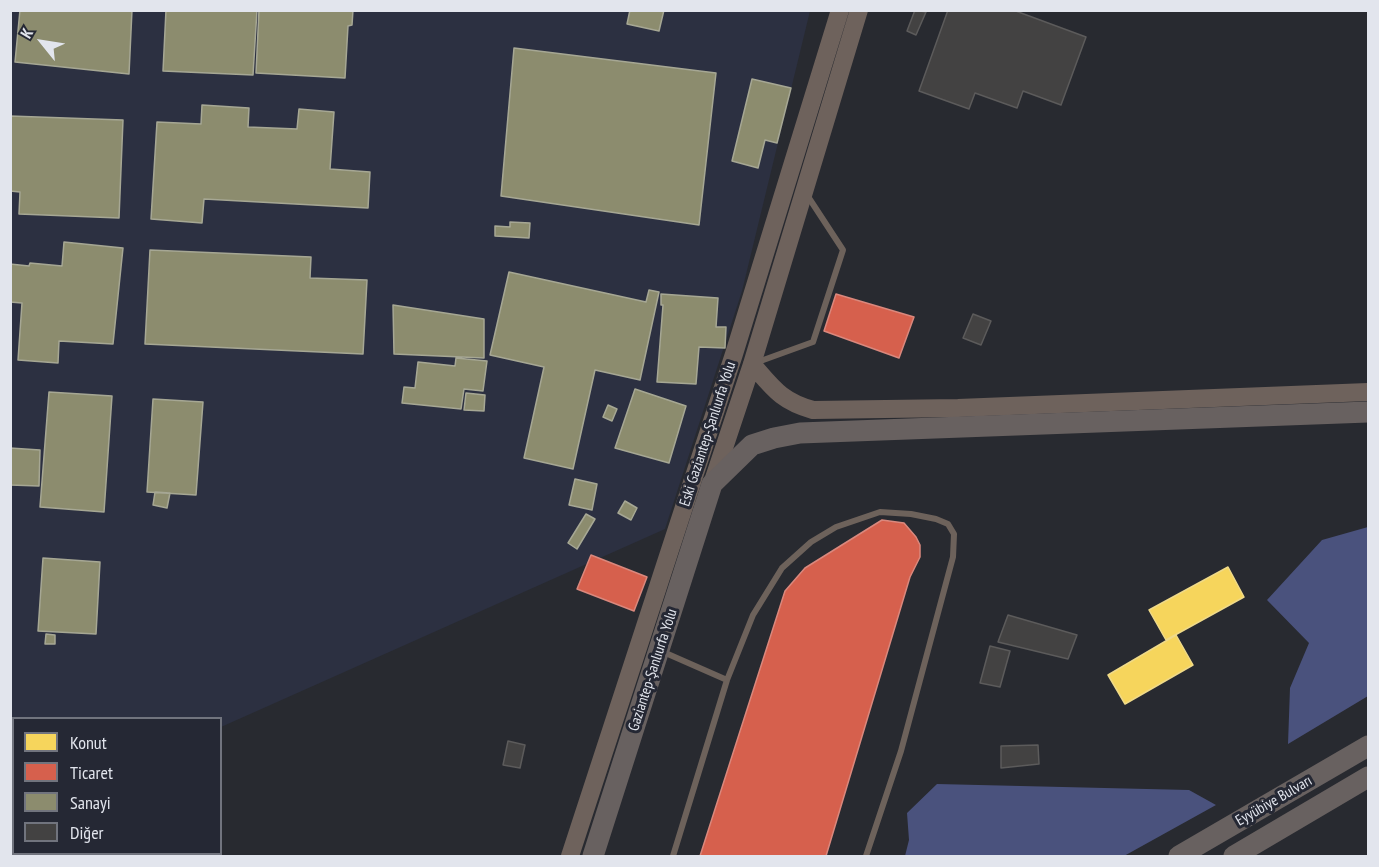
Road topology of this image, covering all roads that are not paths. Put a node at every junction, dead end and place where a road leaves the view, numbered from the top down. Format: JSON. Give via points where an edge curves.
{"nodes":[{"id":1,"x":840,"y":10,"type":"edge"},
{"id":2,"x":859,"y":10,"type":"edge"},
{"id":3,"x":804,"y":191,"type":"junction"},
{"id":4,"x":752,"y":364,"type":"junction"},
{"id":5,"x":1368,"y":392,"type":"edge"},
{"id":6,"x":1368,"y":412,"type":"edge"},
{"id":7,"x":712,"y":484,"type":"junction"},
{"id":8,"x":658,"y":650,"type":"junction"},
{"id":9,"x":727,"y":680,"type":"junction"},
{"id":10,"x":1368,"y":746,"type":"edge"},
{"id":11,"x":1368,"y":777,"type":"edge"},
{"id":12,"x":570,"y":856,"type":"edge"},
{"id":13,"x":593,"y":856,"type":"edge"},
{"id":14,"x":673,"y":856,"type":"edge"},
{"id":15,"x":866,"y":856,"type":"edge"},
{"id":16,"x":1179,"y":856,"type":"edge"},
{"id":17,"x":1234,"y":856,"type":"edge"}],
"edges":[{"from":1,"to":12,"type":"main road","name":"Eski Gaziantep-Şanlıurfa Yolu","via":[[734,354]]},
{"from":2,"to":3,"type":"main road","name":"Eski Gaziantep-Şanlıurfa Yolu"},
{"from":3,"to":4,"type":"main road","name":"Eski Gaziantep-Şanlıurfa Yolu"},
{"from":3,"to":4,"type":"lane","via":[[843,250],[813,342]]},
{"from":4,"to":5,"type":"main road","via":[[792,404],[813,410]]},
{"from":4,"to":7,"type":"main road","name":"Eski Gaziantep-Şanlıurfa Yolu"},
{"from":6,"to":7,"type":"highway","via":[[800,433],[752,445]]},
{"from":7,"to":8,"type":"highway","name":"Gaziantep-Şanlıurfa Yolu"},
{"from":8,"to":9,"type":"lane"},
{"from":8,"to":13,"type":"highway","name":"Gaziantep-Şanlıurfa Yolu"},
{"from":9,"to":14,"type":"lane"},
{"from":9,"to":15,"type":"lane","via":[[753,615],[782,568],[811,542],[836,527],[880,512],[912,514],[948,524],[954,534],[952,557],[901,751]]},
{"from":10,"to":16,"type":"highway","name":"Eyyübiye Bulvarı"},
{"from":11,"to":17,"type":"highway","name":"Eyyübiye Bulvarı"}]}
